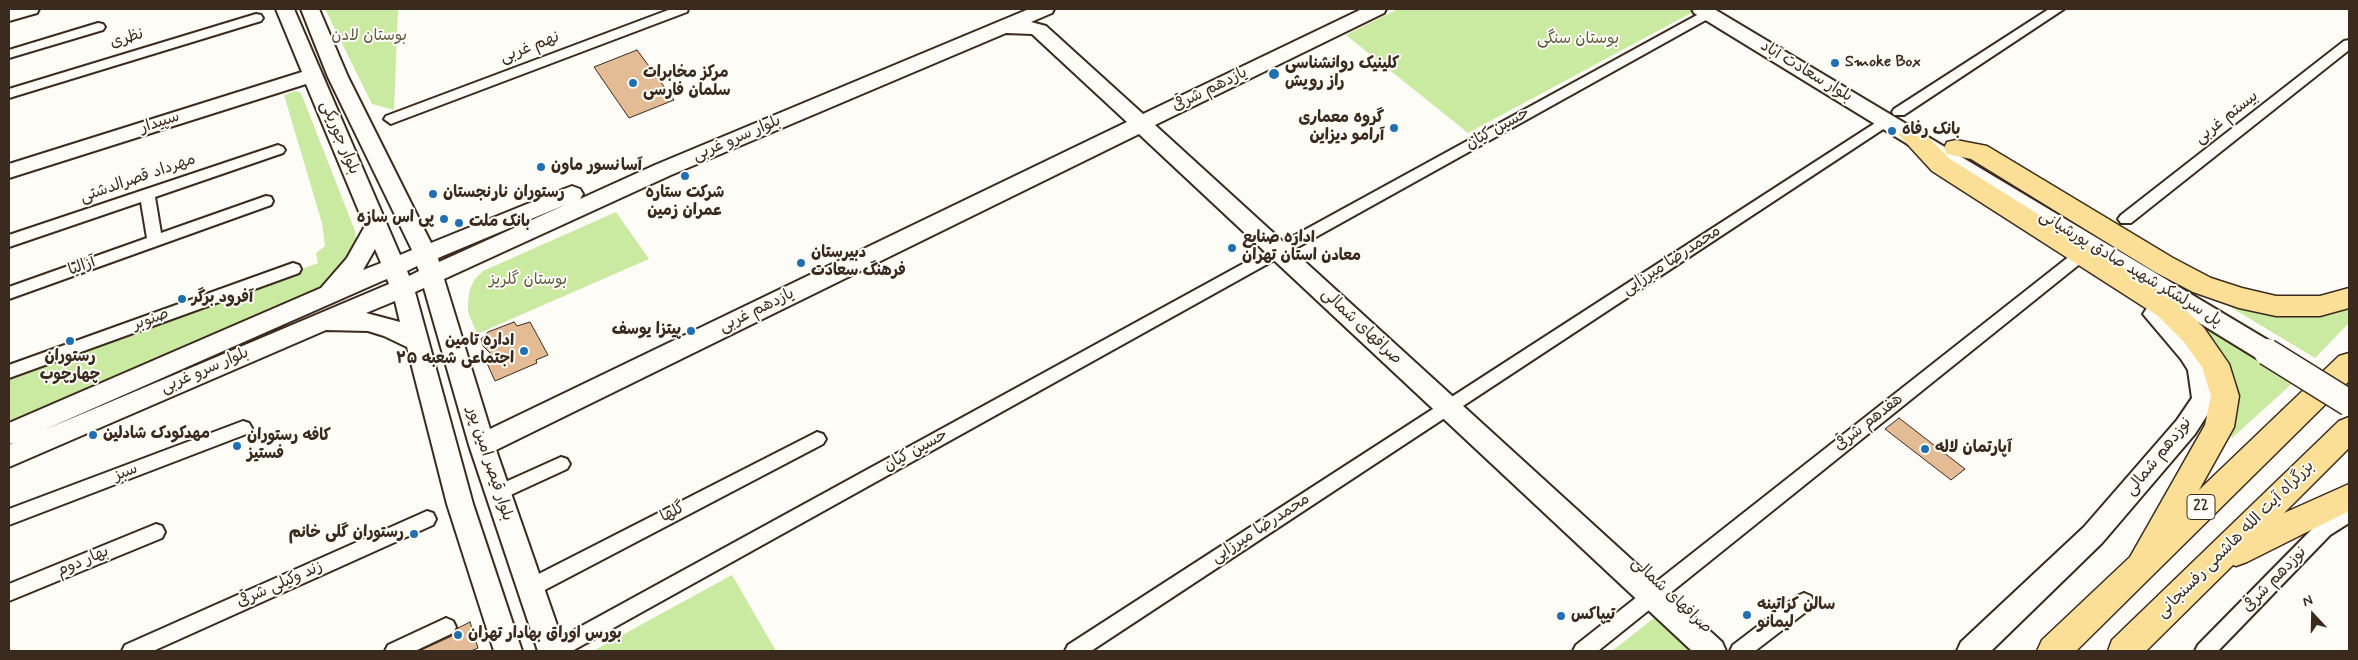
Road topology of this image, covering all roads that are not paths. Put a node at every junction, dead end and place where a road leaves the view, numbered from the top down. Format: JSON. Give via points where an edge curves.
{"nodes":[{"id":1,"x":285,"y":9,"type":"edge"},
{"id":2,"x":310,"y":9,"type":"edge"},
{"id":3,"x":682,"y":9,"type":"edge"},
{"id":4,"x":1012,"y":9,"type":"edge"},
{"id":5,"x":1047,"y":9,"type":"edge"},
{"id":6,"x":1377,"y":9,"type":"edge"},
{"id":7,"x":1729,"y":9,"type":"edge"},
{"id":8,"x":2058,"y":9,"type":"edge"},
{"id":9,"x":1705,"y":11,"type":"edge"},
{"id":10,"x":256,"y":18,"type":"dead end"},
{"id":11,"x":98,"y":27,"type":"dead end"},
{"id":12,"x":1000,"y":28,"type":"junction"},
{"id":13,"x":2349,"y":44,"type":"edge"},
{"id":14,"x":9,"y":54,"type":"edge"},
{"id":15,"x":312,"y":75,"type":"junction"},
{"id":16,"x":9,"y":94,"type":"edge"},
{"id":17,"x":391,"y":119,"type":"dead end"},
{"id":18,"x":1146,"y":122,"type":"junction"},
{"id":19,"x":1899,"y":123,"type":"junction"},
{"id":20,"x":1956,"y":148,"type":"junction"},
{"id":21,"x":278,"y":150,"type":"dead end"},
{"id":22,"x":9,"y":172,"type":"edge"},
{"id":23,"x":147,"y":194,"type":"junction"},
{"id":24,"x":266,"y":202,"type":"dead end"},
{"id":25,"x":570,"y":203,"type":"junction"},
{"id":26,"x":406,"y":215,"type":"junction"},
{"id":27,"x":2126,"y":219,"type":"dead end"},
{"id":28,"x":377,"y":225,"type":"junction"},
{"id":29,"x":497,"y":235,"type":"junction"},
{"id":30,"x":9,"y":241,"type":"edge"},
{"id":31,"x":156,"y":241,"type":"junction"},
{"id":32,"x":1283,"y":248,"type":"junction"},
{"id":33,"x":2076,"y":259,"type":"joint"},
{"id":34,"x":428,"y":264,"type":"junction"},
{"id":35,"x":293,"y":269,"type":"dead end"},
{"id":36,"x":398,"y":277,"type":"junction"},
{"id":37,"x":9,"y":293,"type":"edge"},
{"id":38,"x":2349,"y":298,"type":"edge"},
{"id":39,"x":304,"y":317,"type":"junction"},
{"id":40,"x":445,"y":324,"type":"junction"},
{"id":41,"x":417,"y":342,"type":"junction"},
{"id":42,"x":2272,"y":348,"type":"junction"},
{"id":43,"x":228,"y":349,"type":"junction"},
{"id":44,"x":2349,"y":364,"type":"edge"},
{"id":45,"x":9,"y":372,"type":"edge"},
{"id":46,"x":464,"y":389,"type":"junction"},
{"id":47,"x":2349,"y":390,"type":"edge"},
{"id":48,"x":431,"y":401,"type":"junction"},
{"id":49,"x":2349,"y":403,"type":"edge"},
{"id":50,"x":1453,"y":404,"type":"junction"},
{"id":51,"x":243,"y":428,"type":"dead end"},
{"id":52,"x":2349,"y":428,"type":"edge"},
{"id":53,"x":9,"y":434,"type":"edge"},
{"id":54,"x":817,"y":439,"type":"dead end"},
{"id":55,"x":482,"y":445,"type":"junction"},
{"id":56,"x":9,"y":456,"type":"edge"},
{"id":57,"x":561,"y":464,"type":"dead end"},
{"id":58,"x":498,"y":493,"type":"junction"},
{"id":59,"x":2349,"y":498,"type":"edge"},
{"id":60,"x":2349,"y":514,"type":"edge"},
{"id":61,"x":9,"y":517,"type":"edge"},
{"id":62,"x":427,"y":519,"type":"dead end"},
{"id":63,"x":156,"y":532,"type":"dead end"},
{"id":64,"x":2142,"y":564,"type":"junction"},
{"id":65,"x":2204,"y":570,"type":"junction"},
{"id":66,"x":530,"y":588,"type":"junction"},
{"id":67,"x":1657,"y":592,"type":"junction"},
{"id":68,"x":9,"y":593,"type":"edge"},
{"id":69,"x":1804,"y":602,"type":"dead end"},
{"id":70,"x":446,"y":627,"type":"dead end"},
{"id":71,"x":132,"y":651,"type":"edge"},
{"id":72,"x":395,"y":651,"type":"edge"},
{"id":73,"x":508,"y":651,"type":"edge"},
{"id":74,"x":553,"y":651,"type":"edge"},
{"id":75,"x":1075,"y":651,"type":"edge"},
{"id":76,"x":1583,"y":651,"type":"edge"},
{"id":77,"x":1712,"y":651,"type":"edge"},
{"id":78,"x":1731,"y":651,"type":"edge"},
{"id":79,"x":1740,"y":651,"type":"edge"},
{"id":80,"x":1971,"y":651,"type":"edge"},
{"id":81,"x":2054,"y":651,"type":"edge"},
{"id":82,"x":2124,"y":651,"type":"edge"},
{"id":83,"x":2205,"y":651,"type":"edge"}],
"edges":[{"from":1,"to":15,"type":"main road","name":"بلوار جوریکی"},
{"from":2,"to":26,"type":"main road","name":"بلوار جوریکی","via":[[338,77]]},
{"from":3,"to":17,"type":"street","name":"نهم غربی"},
{"from":4,"to":25,"type":"main road","name":"بلوار سرو غربی"},
{"from":5,"to":12,"type":"main road","name":"بلوار سرو غربی"},
{"from":5,"to":18,"type":"main road","name":"صرافهای شمالی","via":[[1046,21],[1051,27]]},
{"from":6,"to":18,"type":"main road","name":"یازدهم شرقی"},
{"from":7,"to":19,"type":"main road","name":"بلوار سعادت آباد"},
{"from":8,"to":19,"type":"street","name":"محمدرضا میرزایی"},
{"from":9,"to":19,"type":"main road","name":"بلوار سعادت آباد"},
{"from":9,"to":32,"type":"street","name":"حسین کیان"},
{"from":10,"to":16,"type":"street","name":"نظری"},
{"from":11,"to":14,"type":"street"},
{"from":12,"to":18,"type":"main road","name":"صرافهای شمالی","via":[[1029,26],[1039,30]]},
{"from":12,"to":25,"type":"main road","name":"بلوار سرو غربی","via":[[663,170]]},
{"from":13,"to":27,"type":"street","name":"بیستم غربی"},
{"from":15,"to":22,"type":"main road","name":"سپیدار"},
{"from":15,"to":28,"type":"main road","name":"بلوار جوریکی"},
{"from":18,"to":32,"type":"main road","name":"صرافهای شمالی"},
{"from":18,"to":55,"type":"main road","name":"یازدهم غربی"},
{"from":19,"to":20,"type":"main road","name":"بلوار سعادت آباد"},
{"from":19,"to":42,"type":"main road","name":"پل سرلشکر شهید صادق پورشیانی"},
{"from":19,"to":50,"type":"street","name":"محمدرضا میرزایی"},
{"from":19,"to":64,"type":"highway","via":[[1941,165],[2168,309],[2194,335],[2215,364],[2224,396],[2219,427]]},
{"from":20,"to":38,"type":"highway","via":[[1978,152],[2202,285],[2276,306],[2320,306]]},
{"from":20,"to":42,"type":"main road","name":"پل سرلشکر شهید صادق پورشیانی"},
{"from":21,"to":23,"type":"street","name":"مهرداد قصرالدشتی"},
{"from":23,"to":30,"type":"street","name":"مهرداد قصرالدشتی"},
{"from":23,"to":31,"type":"street"},
{"from":24,"to":31,"type":"street","name":"آزالیا"},
{"from":25,"to":29,"type":"main road","name":"بلوار سرو غربی"},
{"from":26,"to":29,"type":"main road","via":[[417,226],[434,235]]},
{"from":26,"to":34,"type":"main road","name":"بلوار جوریکی"},
{"from":28,"to":36,"type":"main road","name":"بلوار جوریکی"},
{"from":28,"to":39,"type":"main road","via":[[355,264]]},
{"from":29,"to":34,"type":"main road","name":"بلوار سرو غربی"},
{"from":29,"to":40,"type":"main road","via":[[456,280],[447,298]]},
{"from":31,"to":37,"type":"street","name":"آزالیا"},
{"from":32,"to":50,"type":"main road","name":"صرافهای شمالی"},
{"from":32,"to":74,"type":"street","name":"حسین کیان"},
{"from":33,"to":67,"type":"street","name":"هفدهم شرقی"},
{"from":33,"to":80,"type":"main road","name":"نوزدهم شمالی","via":[[2135,298],[2177,335],[2200,370],[2204,399],[2186,428],[2093,535]]},
{"from":34,"to":36,"type":"main road","name":"بلوار سرو غربی"},
{"from":34,"to":40,"type":"main road","name":"بلوار قیصر امین پور"},
{"from":35,"to":45,"type":"street","name":"صنوبر"},
{"from":36,"to":39,"type":"main road","name":"بلوار سرو غربی"},
{"from":36,"to":41,"type":"main road"},
{"from":39,"to":41,"type":"main road","via":[[332,323],[368,322],[392,329]]},
{"from":39,"to":43,"type":"main road","name":"بلوار سرو غربی"},
{"from":40,"to":46,"type":"main road","name":"بلوار قیصر امین پور"},
{"from":41,"to":48,"type":"main road"},
{"from":42,"to":47,"type":"main road","name":"پل سرلشکر شهید صادق پورشیانی"},
{"from":42,"to":49,"type":"main road","name":"پل سرلشکر شهید صادق پورشیانی","bridge":true},
{"from":43,"to":53,"type":"main road","name":"بلوار سرو غربی"},
{"from":43,"to":56,"type":"main road","name":"بلوار سرو غربی"},
{"from":44,"to":64,"type":"highway","number":"22"},
{"from":46,"to":48,"type":"main road","via":[[449,376],[439,378],[434,382]]},
{"from":46,"to":55,"type":"main road","name":"بلوار قیصر امین پور"},
{"from":48,"to":73,"type":"main road","via":[[460,504]]},
{"from":50,"to":67,"type":"main road","name":"صرافهای شمالی"},
{"from":50,"to":75,"type":"street","name":"محمدرضا میرزایی"},
{"from":51,"to":61,"type":"street","name":"سبز"},
{"from":52,"to":65,"type":"highway","name":"بزرگراه آیت الله هاشمی رفسنجانی"},
{"from":54,"to":66,"type":"street","name":"گلها"},
{"from":55,"to":58,"type":"main road","name":"بلوار قیصر امین پور"},
{"from":57,"to":58,"type":"street"},
{"from":58,"to":66,"type":"main road","name":"بلوار قیصر امین پور"},
{"from":59,"to":65,"type":"highway","via":[[2264,537]]},
{"from":60,"to":83,"type":"street","name":"نوزدهم شرقی","via":[[2324,529]]},
{"from":62,"to":71,"type":"street","name":"زند وکیلی شرقی"},
{"from":63,"to":68,"type":"street","name":"بهار دوم"},
{"from":64,"to":81,"type":"highway","number":"22"},
{"from":65,"to":82,"type":"highway","name":"بزرگراه آیت الله هاشمی رفسنجانی"},
{"from":66,"to":74,"type":"main road","name":"بلوار قیصر امین پور"},
{"from":67,"to":76,"type":"street","name":"هفدهم شرقی"},
{"from":67,"to":77,"type":"main road","name":"صرافهای شمالی"},
{"from":67,"to":78,"type":"main road","name":"صرافهای شمالی"},
{"from":69,"to":79,"type":"street"},
{"from":70,"to":72,"type":"street"}]}
